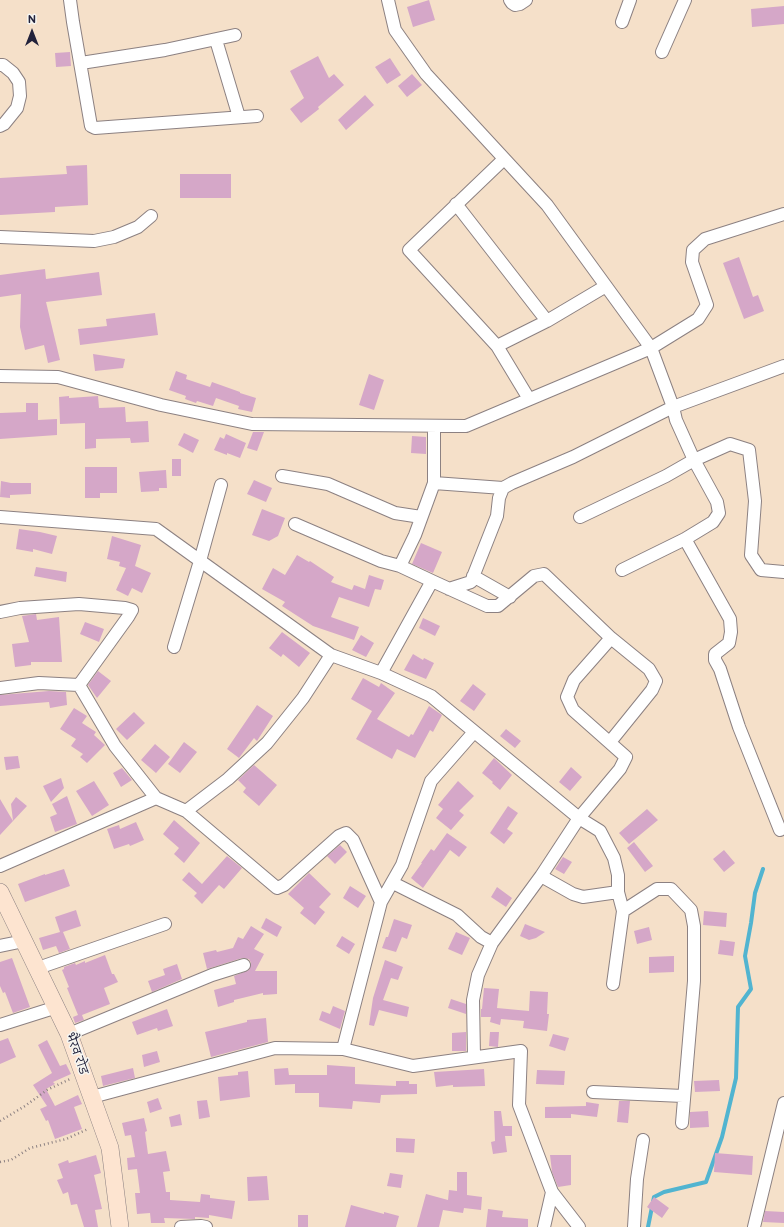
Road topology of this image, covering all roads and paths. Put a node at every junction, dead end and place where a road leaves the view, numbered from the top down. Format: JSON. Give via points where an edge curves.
{"nodes":[{"id":1,"x":70,"y":0,"type":"edge"},
{"id":2,"x":388,"y":0,"type":"edge"},
{"id":3,"x":510,"y":0,"type":"edge"},
{"id":4,"x":526,"y":0,"type":"edge"},
{"id":5,"x":630,"y":0,"type":"edge"},
{"id":6,"x":685,"y":0,"type":"edge"},
{"id":7,"x":622,"y":22,"type":"dead end"},
{"id":8,"x":235,"y":35,"type":"dead end"},
{"id":9,"x":216,"y":40,"type":"junction"},
{"id":10,"x":662,"y":52,"type":"dead end"},
{"id":11,"x":81,"y":62,"type":"junction"},
{"id":12,"x":0,"y":65,"type":"edge"},
{"id":13,"x":258,"y":116,"type":"dead end"},
{"id":14,"x":239,"y":117,"type":"junction"},
{"id":15,"x":0,"y":126,"type":"edge"},
{"id":16,"x":504,"y":159,"type":"junction"},
{"id":17,"x":456,"y":204,"type":"junction"},
{"id":18,"x":784,"y":214,"type":"edge"},
{"id":19,"x":151,"y":216,"type":"dead end"},
{"id":20,"x":0,"y":237,"type":"edge"},
{"id":21,"x":606,"y":286,"type":"junction"},
{"id":22,"x":547,"y":321,"type":"junction"},
{"id":23,"x":497,"y":346,"type":"junction"},
{"id":24,"x":651,"y":348,"type":"junction"},
{"id":25,"x":784,"y":366,"type":"edge"},
{"id":26,"x":0,"y":376,"type":"edge"},
{"id":27,"x":529,"y":399,"type":"junction"},
{"id":28,"x":674,"y":407,"type":"junction"},
{"id":29,"x":434,"y":426,"type":"junction"},
{"id":30,"x":694,"y":460,"type":"junction"},
{"id":31,"x":282,"y":476,"type":"dead end"},
{"id":32,"x":434,"y":483,"type":"junction"},
{"id":33,"x":221,"y":485,"type":"dead end"},
{"id":34,"x":503,"y":488,"type":"junction"},
{"id":35,"x":0,"y":517,"type":"edge"},
{"id":36,"x":421,"y":517,"type":"junction"},
{"id":37,"x":580,"y":517,"type":"dead end"},
{"id":38,"x":295,"y":524,"type":"dead end"},
{"id":39,"x":685,"y":539,"type":"junction"},
{"id":40,"x":200,"y":561,"type":"junction"},
{"id":41,"x":400,"y":566,"type":"junction"},
{"id":42,"x":622,"y":570,"type":"dead end"},
{"id":43,"x":784,"y":572,"type":"edge"},
{"id":44,"x":473,"y":576,"type":"junction"},
{"id":45,"x":432,"y":581,"type":"junction"},
{"id":46,"x":449,"y":589,"type":"junction"},
{"id":47,"x":510,"y":596,"type":"junction"},
{"id":48,"x":0,"y":612,"type":"edge"},
{"id":49,"x":611,"y":638,"type":"junction"},
{"id":50,"x":174,"y":647,"type":"dead end"},
{"id":51,"x":331,"y":655,"type":"junction"},
{"id":52,"x":381,"y":673,"type":"junction"},
{"id":53,"x":80,"y":685,"type":"junction"},
{"id":54,"x":0,"y":688,"type":"edge"},
{"id":55,"x":474,"y":732,"type":"junction"},
{"id":56,"x":610,"y":742,"type":"junction"},
{"id":57,"x":156,"y":798,"type":"junction"},
{"id":58,"x":186,"y":811,"type":"junction"},
{"id":59,"x":578,"y":818,"type":"junction"},
{"id":60,"x":780,"y":830,"type":"dead end"},
{"id":61,"x":0,"y":866,"type":"edge"},
{"id":62,"x":542,"y":876,"type":"junction"},
{"id":63,"x":393,"y":883,"type":"junction"},
{"id":64,"x":0,"y":892,"type":"edge"},
{"id":65,"x":618,"y":892,"type":"junction"},
{"id":66,"x":381,"y":902,"type":"junction"},
{"id":67,"x":623,"y":911,"type":"junction"},
{"id":68,"x":165,"y":924,"type":"dead end"},
{"id":69,"x":24,"y":941,"type":"junction"},
{"id":70,"x":492,"y":943,"type":"junction"},
{"id":71,"x":0,"y":946,"type":"edge"},
{"id":72,"x":244,"y":965,"type":"dead end"},
{"id":73,"x":38,"y":968,"type":"junction"},
{"id":74,"x":613,"y":984,"type":"dead end"},
{"id":75,"x":57,"y":1007,"type":"junction"},
{"id":76,"x":0,"y":1025,"type":"edge"},
{"id":77,"x":69,"y":1034,"type":"junction"},
{"id":78,"x":343,"y":1049,"type":"junction"},
{"id":79,"x":474,"y":1057,"type":"junction"},
{"id":80,"x":83,"y":1073,"type":"junction"},
{"id":81,"x":593,"y":1092,"type":"dead end"},
{"id":82,"x":683,"y":1096,"type":"junction"},
{"id":83,"x":92,"y":1097,"type":"junction"},
{"id":84,"x":784,"y":1103,"type":"edge"},
{"id":85,"x":0,"y":1121,"type":"edge"},
{"id":86,"x":101,"y":1123,"type":"junction"},
{"id":87,"x":682,"y":1123,"type":"dead end"},
{"id":88,"x":643,"y":1140,"type":"dead end"},
{"id":89,"x":0,"y":1162,"type":"edge"},
{"id":90,"x":552,"y":1192,"type":"junction"},
{"id":91,"x":120,"y":1227,"type":"edge"},
{"id":92,"x":181,"y":1227,"type":"edge"},
{"id":93,"x":206,"y":1227,"type":"edge"},
{"id":94,"x":544,"y":1227,"type":"edge"},
{"id":95,"x":579,"y":1227,"type":"edge"},
{"id":96,"x":634,"y":1227,"type":"edge"},
{"id":97,"x":754,"y":1227,"type":"edge"}],
"edges":[{"from":1,"to":11,"type":"street"},
{"from":2,"to":16,"type":"street","via":[[394,30],[426,74]]},
{"from":3,"to":4,"type":"street","via":[[512,3],[520,4]]},
{"from":5,"to":7,"type":"street"},
{"from":6,"to":10,"type":"street"},
{"from":8,"to":9,"type":"street"},
{"from":9,"to":11,"type":"street"},
{"from":9,"to":14,"type":"street"},
{"from":11,"to":14,"type":"street","via":[[91,126],[95,128]]},
{"from":12,"to":15,"type":"street","via":[[13,73],[19,82],[20,96],[17,108]]},
{"from":13,"to":14,"type":"street"},
{"from":16,"to":17,"type":"street"},
{"from":16,"to":21,"type":"street","via":[[547,205]]},
{"from":17,"to":22,"type":"street"},
{"from":17,"to":23,"type":"street","via":[[409,250]]},
{"from":18,"to":24,"type":"street","via":[[705,240],[693,250],[692,262],[707,305],[698,319]]},
{"from":19,"to":20,"type":"street","via":[[138,227],[114,237],[94,240]]},
{"from":21,"to":22,"type":"street"},
{"from":21,"to":24,"type":"street"},
{"from":22,"to":23,"type":"street"},
{"from":23,"to":27,"type":"street"},
{"from":24,"to":27,"type":"street"},
{"from":24,"to":28,"type":"street"},
{"from":25,"to":28,"type":"street"},
{"from":26,"to":29,"type":"street","via":[[58,377],[161,405],[252,424]]},
{"from":27,"to":29,"type":"street","via":[[466,426]]},
{"from":28,"to":30,"type":"street","via":[[676,420]]},
{"from":28,"to":34,"type":"street"},
{"from":29,"to":32,"type":"street"},
{"from":30,"to":37,"type":"street"},
{"from":30,"to":39,"type":"street","via":[[717,502],[718,513],[713,522]]},
{"from":30,"to":43,"type":"street","via":[[730,444],[749,450],[755,501],[751,555],[761,570]]},
{"from":31,"to":36,"type":"street","via":[[328,484],[395,513]]},
{"from":32,"to":34,"type":"street"},
{"from":32,"to":36,"type":"street"},
{"from":33,"to":40,"type":"street"},
{"from":34,"to":44,"type":"street","via":[[497,516]]},
{"from":35,"to":40,"type":"street","via":[[156,529]]},
{"from":36,"to":41,"type":"street"},
{"from":38,"to":41,"type":"street","via":[[381,561]]},
{"from":39,"to":42,"type":"street"},
{"from":39,"to":60,"type":"street","via":[[730,619],[729,643],[715,654],[715,660]]},
{"from":40,"to":50,"type":"street"},
{"from":40,"to":51,"type":"street"},
{"from":41,"to":45,"type":"street"},
{"from":44,"to":46,"type":"street","via":[[470,582]]},
{"from":44,"to":47,"type":"street"},
{"from":45,"to":46,"type":"street"},
{"from":45,"to":52,"type":"street"},
{"from":46,"to":47,"type":"street","via":[[487,606],[498,606]]},
{"from":47,"to":49,"type":"street","via":[[534,576],[544,574]]},
{"from":48,"to":53,"type":"street","via":[[79,604],[132,610]]},
{"from":49,"to":56,"type":"street","via":[[574,680],[567,697],[573,710]]},
{"from":49,"to":56,"type":"street","via":[[649,669],[656,681],[652,690]]},
{"from":51,"to":52,"type":"street"},
{"from":51,"to":58,"type":"street","via":[[303,698],[267,743],[228,779]]},
{"from":52,"to":55,"type":"street","via":[[431,696]]},
{"from":53,"to":54,"type":"street","via":[[38,683]]},
{"from":53,"to":57,"type":"street","via":[[115,746]]},
{"from":55,"to":59,"type":"street"},
{"from":55,"to":63,"type":"street","via":[[431,781],[402,865]]},
{"from":56,"to":59,"type":"street","via":[[626,757],[620,769]]},
{"from":57,"to":58,"type":"street"},
{"from":57,"to":61,"type":"street"},
{"from":58,"to":66,"type":"street","via":[[277,888],[284,885],[339,836],[346,833],[353,840]]},
{"from":59,"to":62,"type":"street"},
{"from":59,"to":65,"type":"street","via":[[600,832],[614,858]]},
{"from":62,"to":65,"type":"street","via":[[583,897]]},
{"from":62,"to":70,"type":"street"},
{"from":63,"to":66,"type":"street"},
{"from":63,"to":70,"type":"street","via":[[456,915],[481,937]]},
{"from":64,"to":69,"type":"main road","name":"भैरव रोड"},
{"from":65,"to":67,"type":"street"},
{"from":66,"to":78,"type":"street"},
{"from":67,"to":74,"type":"street"},
{"from":67,"to":82,"type":"street","via":[[657,889],[671,889],[691,910],[694,926],[694,981]]},
{"from":68,"to":73,"type":"street"},
{"from":69,"to":71,"type":"street"},
{"from":69,"to":73,"type":"main road","name":"भैरव रोड"},
{"from":70,"to":79,"type":"street","via":[[478,975],[474,1000]]},
{"from":72,"to":77,"type":"street","via":[[212,975]]},
{"from":73,"to":75,"type":"main road","name":"भैरव रोड"},
{"from":75,"to":76,"type":"street"},
{"from":75,"to":77,"type":"main road","name":"भैरव रोड"},
{"from":77,"to":80,"type":"main road","name":"भैरव रोड"},
{"from":78,"to":79,"type":"street","via":[[413,1066]]},
{"from":78,"to":83,"type":"street","via":[[275,1048]]},
{"from":79,"to":90,"type":"street","via":[[521,1051],[519,1106]]},
{"from":80,"to":83,"type":"main road","name":"भैरव रोड"},
{"from":80,"to":85,"type":"path","via":[[47,1090]]},
{"from":81,"to":82,"type":"street"},
{"from":82,"to":87,"type":"street"},
{"from":83,"to":86,"type":"main road","name":"भैरव रोड"},
{"from":84,"to":97,"type":"street"},
{"from":86,"to":89,"type":"path","via":[[66,1140],[30,1148],[11,1160]]},
{"from":86,"to":91,"type":"main road","name":"भैरव रोड","via":[[110,1148]]},
{"from":88,"to":96,"type":"street"},
{"from":90,"to":94,"type":"street"},
{"from":90,"to":95,"type":"street"},
{"from":92,"to":93,"type":"street"}]}
